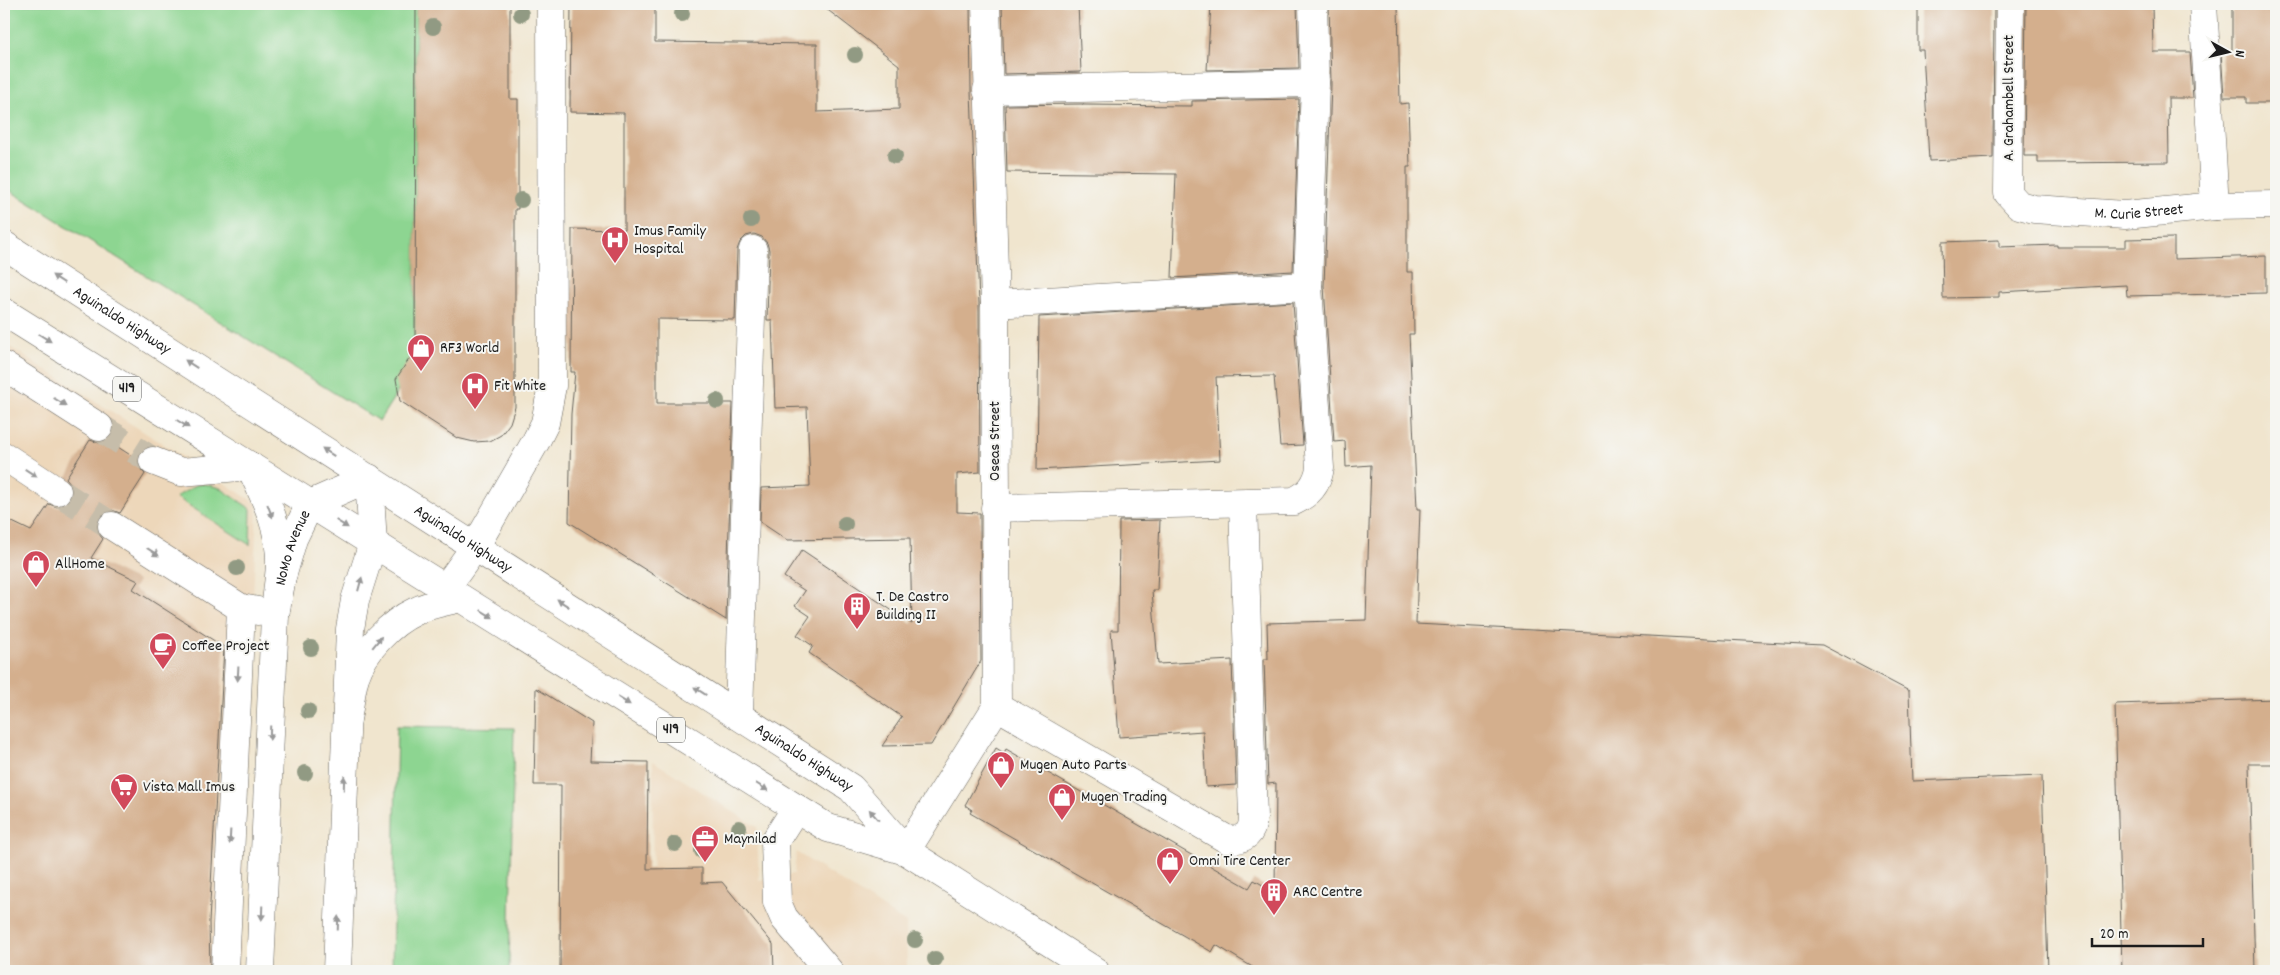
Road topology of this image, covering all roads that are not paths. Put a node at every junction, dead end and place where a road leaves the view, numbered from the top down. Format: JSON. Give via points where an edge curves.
{"nodes":[{"id":1,"x":551,"y":4,"type":"edge"},
{"id":2,"x":986,"y":4,"type":"edge"},
{"id":3,"x":1314,"y":4,"type":"edge"},
{"id":4,"x":2010,"y":4,"type":"edge"},
{"id":5,"x":2203,"y":4,"type":"edge"},
{"id":6,"x":1314,"y":84,"type":"junction"},
{"id":7,"x":987,"y":90,"type":"junction"},
{"id":8,"x":2008,"y":192,"type":"joint"},
{"id":9,"x":2276,"y":205,"type":"edge"},
{"id":10,"x":2215,"y":206,"type":"junction"},
{"id":11,"x":4,"y":245,"type":"edge"},
{"id":12,"x":753,"y":250,"type":"dead end"},
{"id":13,"x":1308,"y":286,"type":"junction"},
{"id":14,"x":995,"y":304,"type":"junction"},
{"id":15,"x":4,"y":312,"type":"edge"},
{"id":16,"x":4,"y":366,"type":"edge"},
{"id":17,"x":99,"y":427,"type":"tunnel mouth"},
{"id":18,"x":4,"y":456,"type":"edge"},
{"id":19,"x":153,"y":461,"type":"tunnel mouth"},
{"id":20,"x":250,"y":466,"type":"junction"},
{"id":21,"x":369,"y":478,"type":"junction"},
{"id":22,"x":57,"y":491,"type":"tunnel mouth"},
{"id":23,"x":1243,"y":503,"type":"junction"},
{"id":24,"x":310,"y":504,"type":"junction"},
{"id":25,"x":995,"y":508,"type":"junction"},
{"id":26,"x":112,"y":526,"type":"tunnel mouth"},
{"id":27,"x":373,"y":544,"type":"junction"},
{"id":28,"x":475,"y":547,"type":"junction"},
{"id":29,"x":453,"y":593,"type":"junction"},
{"id":30,"x":241,"y":608,"type":"junction"},
{"id":31,"x":275,"y":615,"type":"junction"},
{"id":32,"x":997,"y":706,"type":"junction"},
{"id":33,"x":739,"y":716,"type":"junction"},
{"id":34,"x":347,"y":719,"type":"junction"},
{"id":35,"x":796,"y":808,"type":"junction"},
{"id":36,"x":906,"y":851,"type":"junction"},
{"id":37,"x":228,"y":884,"type":"junction"},
{"id":38,"x":264,"y":885,"type":"junction"},
{"id":39,"x":224,"y":971,"type":"edge"},
{"id":40,"x":260,"y":971,"type":"edge"},
{"id":41,"x":336,"y":971,"type":"edge"},
{"id":42,"x":829,"y":971,"type":"edge"},
{"id":43,"x":1095,"y":971,"type":"edge"}],
"edges":[{"from":1,"to":28,"type":"main road","via":[[552,386],[545,423]]},
{"from":2,"to":7,"type":"main road","name":"Oseas Street"},
{"from":3,"to":6,"type":"main road"},
{"from":4,"to":8,"type":"main road","name":"A. Grahambell Street"},
{"from":5,"to":10,"type":"main road"},
{"from":6,"to":7,"type":"main road"},
{"from":6,"to":13,"type":"main road"},
{"from":7,"to":14,"type":"main road","name":"Oseas Street"},
{"from":8,"to":10,"type":"main road","name":"M. Curie Street","via":[[2018,205],[2034,210],[2125,215]]},
{"from":9,"to":10,"type":"main road","name":"M. Curie Street"},
{"from":21,"to":11,"type":"main road","name":"Aguinaldo Highway","number":"419","one_way":true},
{"from":12,"to":33,"type":"main road"},
{"from":13,"to":14,"type":"main road"},
{"from":13,"to":23,"type":"main road","via":[[1320,468],[1318,479],[1304,496],[1294,501]]},
{"from":14,"to":25,"type":"main road","name":"Oseas Street"},
{"from":15,"to":20,"type":"main road","name":"Aguinaldo Highway","number":"419","one_way":true},
{"from":16,"to":17,"type":"main road","one_way":true},
{"from":18,"to":22,"type":"main road","one_way":true},
{"from":19,"to":20,"type":"main road","via":[[181,472]]},
{"from":20,"to":24,"type":"main road","name":"Aguinaldo Highway","number":"419"},
{"from":20,"to":31,"type":"main road","one_way":true,"via":[[272,513],[278,537],[280,564]]},
{"from":21,"to":24,"type":"main road","name":"NoMo Avenue"},
{"from":21,"to":27,"type":"main road"},
{"from":21,"to":28,"type":"main road","name":"Aguinaldo Highway","number":"419"},
{"from":23,"to":25,"type":"main road"},
{"from":23,"to":32,"type":"main road","via":[[1253,818],[1247,836],[1228,840]]},
{"from":24,"to":27,"type":"main road","name":"Aguinaldo Highway","number":"419","one_way":true},
{"from":24,"to":31,"type":"main road","name":"NoMo Avenue","via":[[293,539]]},
{"from":25,"to":32,"type":"main road","name":"Oseas Street"},
{"from":26,"to":30,"type":"main road","one_way":true},
{"from":27,"to":29,"type":"main road","name":"Aguinaldo Highway","number":"419"},
{"from":34,"to":27,"type":"main road","one_way":true,"via":[[350,630],[355,600]]},
{"from":28,"to":29,"type":"main road"},
{"from":33,"to":28,"type":"main road","name":"Aguinaldo Highway","number":"419","one_way":true},
{"from":34,"to":29,"type":"main road","one_way":true,"via":[[356,676],[379,639],[417,610]]},
{"from":29,"to":35,"type":"main road","name":"Aguinaldo Highway","number":"419","one_way":true},
{"from":30,"to":31,"type":"main road"},
{"from":30,"to":37,"type":"main road","one_way":true},
{"from":31,"to":38,"type":"main road","name":"NoMo Avenue","one_way":true},
{"from":32,"to":36,"type":"main road"},
{"from":36,"to":33,"type":"main road","name":"Aguinaldo Highway","number":"419","one_way":true,"via":[[851,788]]},
{"from":41,"to":34,"type":"main road","one_way":true},
{"from":35,"to":36,"type":"main road","name":"Aguinaldo Highway","number":"419","via":[[828,828]]},
{"from":35,"to":42,"type":"main road","via":[[775,841],[777,902],[784,918]]},
{"from":36,"to":43,"type":"main road","name":"Aguinaldo Highway","number":"419"},
{"from":37,"to":38,"type":"main road"},
{"from":37,"to":39,"type":"main road"},
{"from":38,"to":40,"type":"main road","name":"NoMo Avenue","one_way":true}]}
